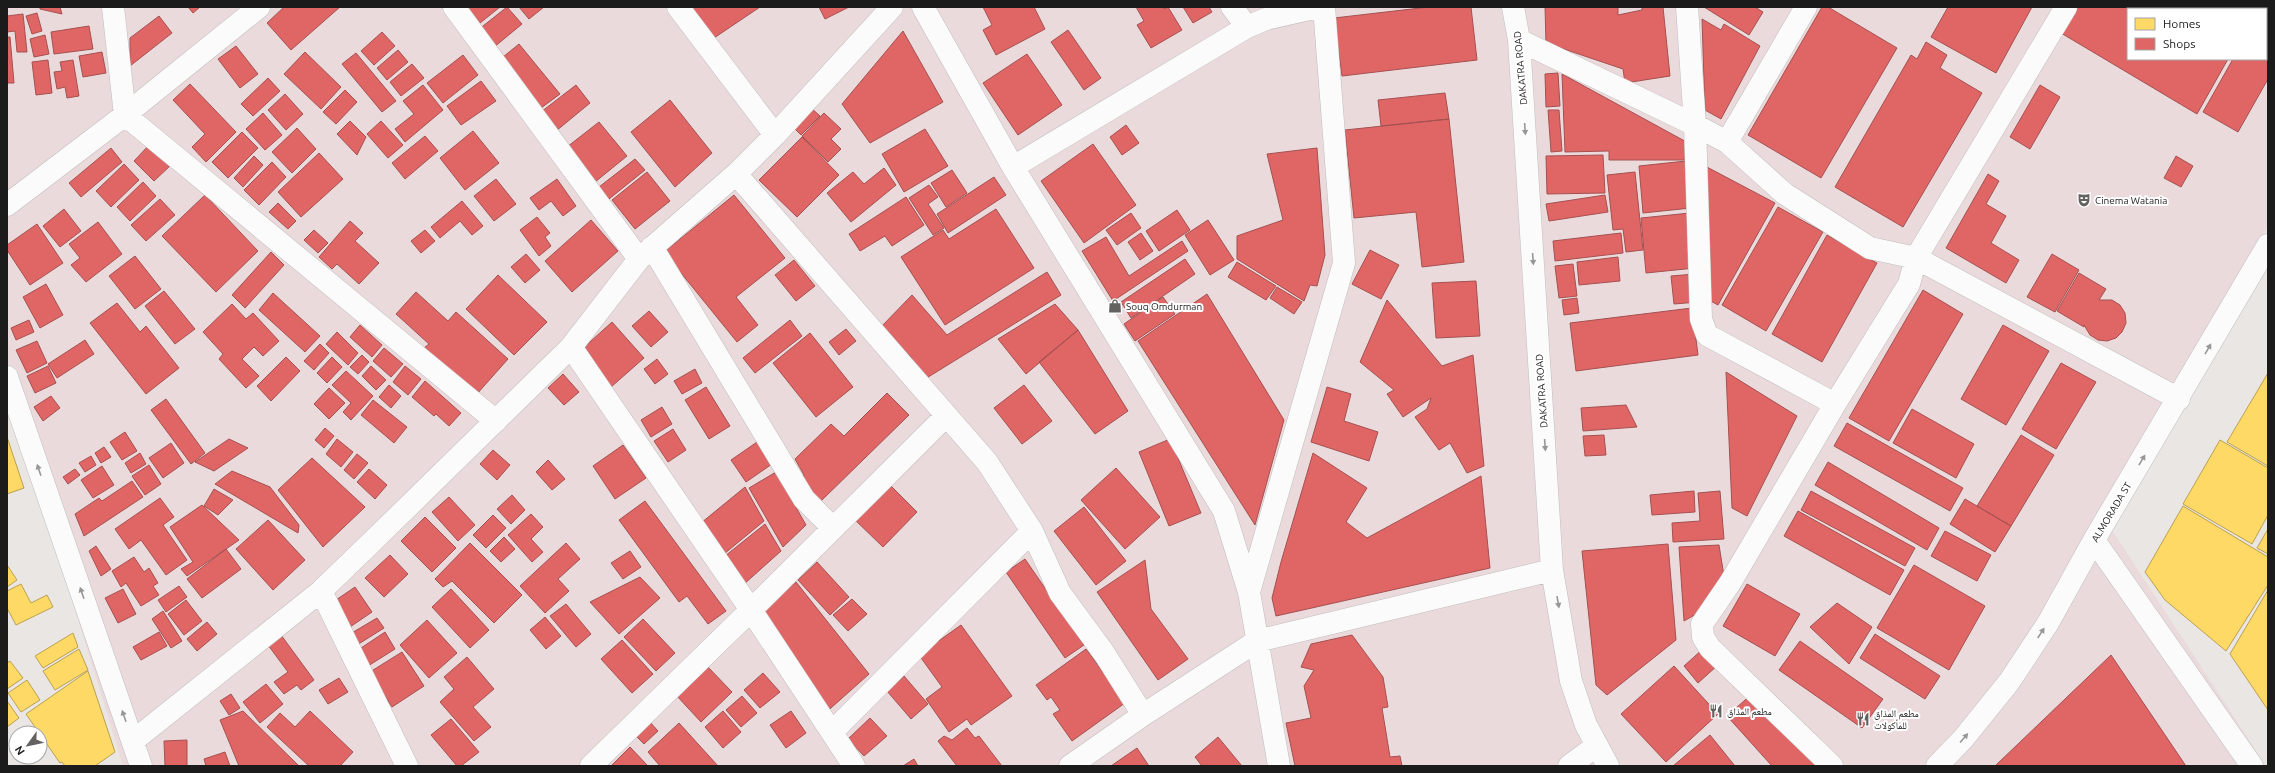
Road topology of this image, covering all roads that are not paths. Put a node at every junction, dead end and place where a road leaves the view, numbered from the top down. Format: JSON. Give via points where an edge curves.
{"nodes":[{"id":1,"x":113,"y":7,"type":"edge"},
{"id":2,"x":259,"y":7,"type":"edge"},
{"id":3,"x":454,"y":7,"type":"edge"},
{"id":4,"x":678,"y":7,"type":"edge"},
{"id":5,"x":892,"y":7,"type":"edge"},
{"id":6,"x":923,"y":7,"type":"edge"},
{"id":7,"x":1232,"y":7,"type":"edge"},
{"id":8,"x":1318,"y":7,"type":"edge"},
{"id":9,"x":1324,"y":7,"type":"edge"},
{"id":10,"x":1513,"y":7,"type":"edge"},
{"id":11,"x":1687,"y":7,"type":"edge"},
{"id":12,"x":1806,"y":7,"type":"edge"},
{"id":13,"x":2066,"y":7,"type":"edge"},
{"id":14,"x":1247,"y":27,"type":"junction"},
{"id":15,"x":1519,"y":40,"type":"junction"},
{"id":16,"x":125,"y":114,"type":"junction"},
{"id":17,"x":1695,"y":125,"type":"junction"},
{"id":18,"x":775,"y":135,"type":"junction"},
{"id":19,"x":1727,"y":142,"type":"junction"},
{"id":20,"x":1013,"y":167,"type":"junction"},
{"id":21,"x":736,"y":174,"type":"junction"},
{"id":22,"x":7,"y":205,"type":"edge"},
{"id":23,"x":2268,"y":245,"type":"edge"},
{"id":24,"x":646,"y":253,"type":"junction"},
{"id":25,"x":1916,"y":258,"type":"junction"},
{"id":26,"x":571,"y":347,"type":"junction"},
{"id":27,"x":8,"y":383,"type":"edge"},
{"id":28,"x":2179,"y":399,"type":"junction"},
{"id":29,"x":1835,"y":404,"type":"junction"},
{"id":30,"x":946,"y":416,"type":"junction"},
{"id":31,"x":496,"y":421,"type":"junction"},
{"id":32,"x":833,"y":528,"type":"junction"},
{"id":33,"x":1032,"y":531,"type":"junction"},
{"id":34,"x":2094,"y":540,"type":"junction"},
{"id":35,"x":1552,"y":570,"type":"junction"},
{"id":36,"x":321,"y":591,"type":"junction"},
{"id":37,"x":1249,"y":592,"type":"junction"},
{"id":38,"x":751,"y":610,"type":"junction"},
{"id":39,"x":1257,"y":641,"type":"junction"},
{"id":40,"x":1143,"y":716,"type":"junction"},
{"id":41,"x":832,"y":732,"type":"junction"},
{"id":42,"x":133,"y":741,"type":"junction"},
{"id":43,"x":1596,"y":746,"type":"junction"},
{"id":44,"x":141,"y":766,"type":"edge"},
{"id":45,"x":408,"y":766,"type":"edge"},
{"id":46,"x":591,"y":766,"type":"edge"},
{"id":47,"x":854,"y":766,"type":"edge"},
{"id":48,"x":1070,"y":766,"type":"edge"},
{"id":49,"x":1278,"y":766,"type":"edge"},
{"id":50,"x":1569,"y":766,"type":"edge"},
{"id":51,"x":1608,"y":766,"type":"edge"},
{"id":52,"x":1832,"y":766,"type":"edge"},
{"id":53,"x":1937,"y":766,"type":"edge"},
{"id":54,"x":2252,"y":766,"type":"edge"}],
"edges":[{"from":1,"to":16,"type":"street"},
{"from":2,"to":16,"type":"street"},
{"from":3,"to":24,"type":"street"},
{"from":4,"to":18,"type":"street"},
{"from":5,"to":18,"type":"street"},
{"from":6,"to":20,"type":"street"},
{"from":7,"to":14,"type":"street"},
{"from":8,"to":14,"type":"street","via":[[1266,19]]},
{"from":9,"to":37,"type":"street","via":[[1344,263]]},
{"from":10,"to":15,"type":"street","name":"DAKATRA ROAD"},
{"from":11,"to":17,"type":"street"},
{"from":12,"to":19,"type":"street"},
{"from":13,"to":25,"type":"street"},
{"from":14,"to":20,"type":"street"},
{"from":15,"to":17,"type":"street"},
{"from":15,"to":35,"type":"street","name":"DAKATRA ROAD","one_way":true},
{"from":16,"to":22,"type":"street"},
{"from":16,"to":31,"type":"street"},
{"from":17,"to":19,"type":"street"},
{"from":17,"to":29,"type":"street","via":[[1701,319],[1707,336]]},
{"from":18,"to":21,"type":"street"},
{"from":19,"to":25,"type":"street","via":[[1785,194],[1870,248]]},
{"from":20,"to":37,"type":"street","via":[[1224,511]]},
{"from":21,"to":24,"type":"street"},
{"from":21,"to":30,"type":"street"},
{"from":28,"to":23,"type":"street","name":"ALMORADA ST","one_way":true},
{"from":24,"to":26,"type":"street"},
{"from":24,"to":32,"type":"street","via":[[804,499]]},
{"from":25,"to":28,"type":"street"},
{"from":25,"to":29,"type":"street","via":[[1909,284]]},
{"from":26,"to":31,"type":"street"},
{"from":26,"to":38,"type":"street"},
{"from":42,"to":27,"type":"street","one_way":true},
{"from":34,"to":28,"type":"street","name":"ALMORADA ST","one_way":true},
{"from":29,"to":52,"type":"street","via":[[1730,583],[1702,624],[1703,637],[1710,648]]},
{"from":30,"to":32,"type":"street"},
{"from":30,"to":33,"type":"street","via":[[987,462]]},
{"from":31,"to":36,"type":"street"},
{"from":32,"to":38,"type":"street"},
{"from":33,"to":40,"type":"street","via":[[1060,593],[1104,653]]},
{"from":33,"to":41,"type":"street"},
{"from":53,"to":34,"type":"street","name":"ALMORADA ST","one_way":true,"via":[[1964,739],[2009,682],[2048,622]]},
{"from":34,"to":54,"type":"street"},
{"from":35,"to":39,"type":"street"},
{"from":35,"to":43,"type":"street","name":"DAKATRA ROAD","one_way":true,"via":[[1571,681]]},
{"from":36,"to":42,"type":"street"},
{"from":36,"to":45,"type":"street"},
{"from":37,"to":39,"type":"street"},
{"from":38,"to":41,"type":"street"},
{"from":38,"to":46,"type":"street"},
{"from":39,"to":40,"type":"street"},
{"from":39,"to":49,"type":"street"},
{"from":40,"to":48,"type":"street"},
{"from":41,"to":47,"type":"street"},
{"from":42,"to":44,"type":"street"},
{"from":43,"to":50,"type":"street"},
{"from":43,"to":51,"type":"street","name":"DAKATRA ROAD"}]}
